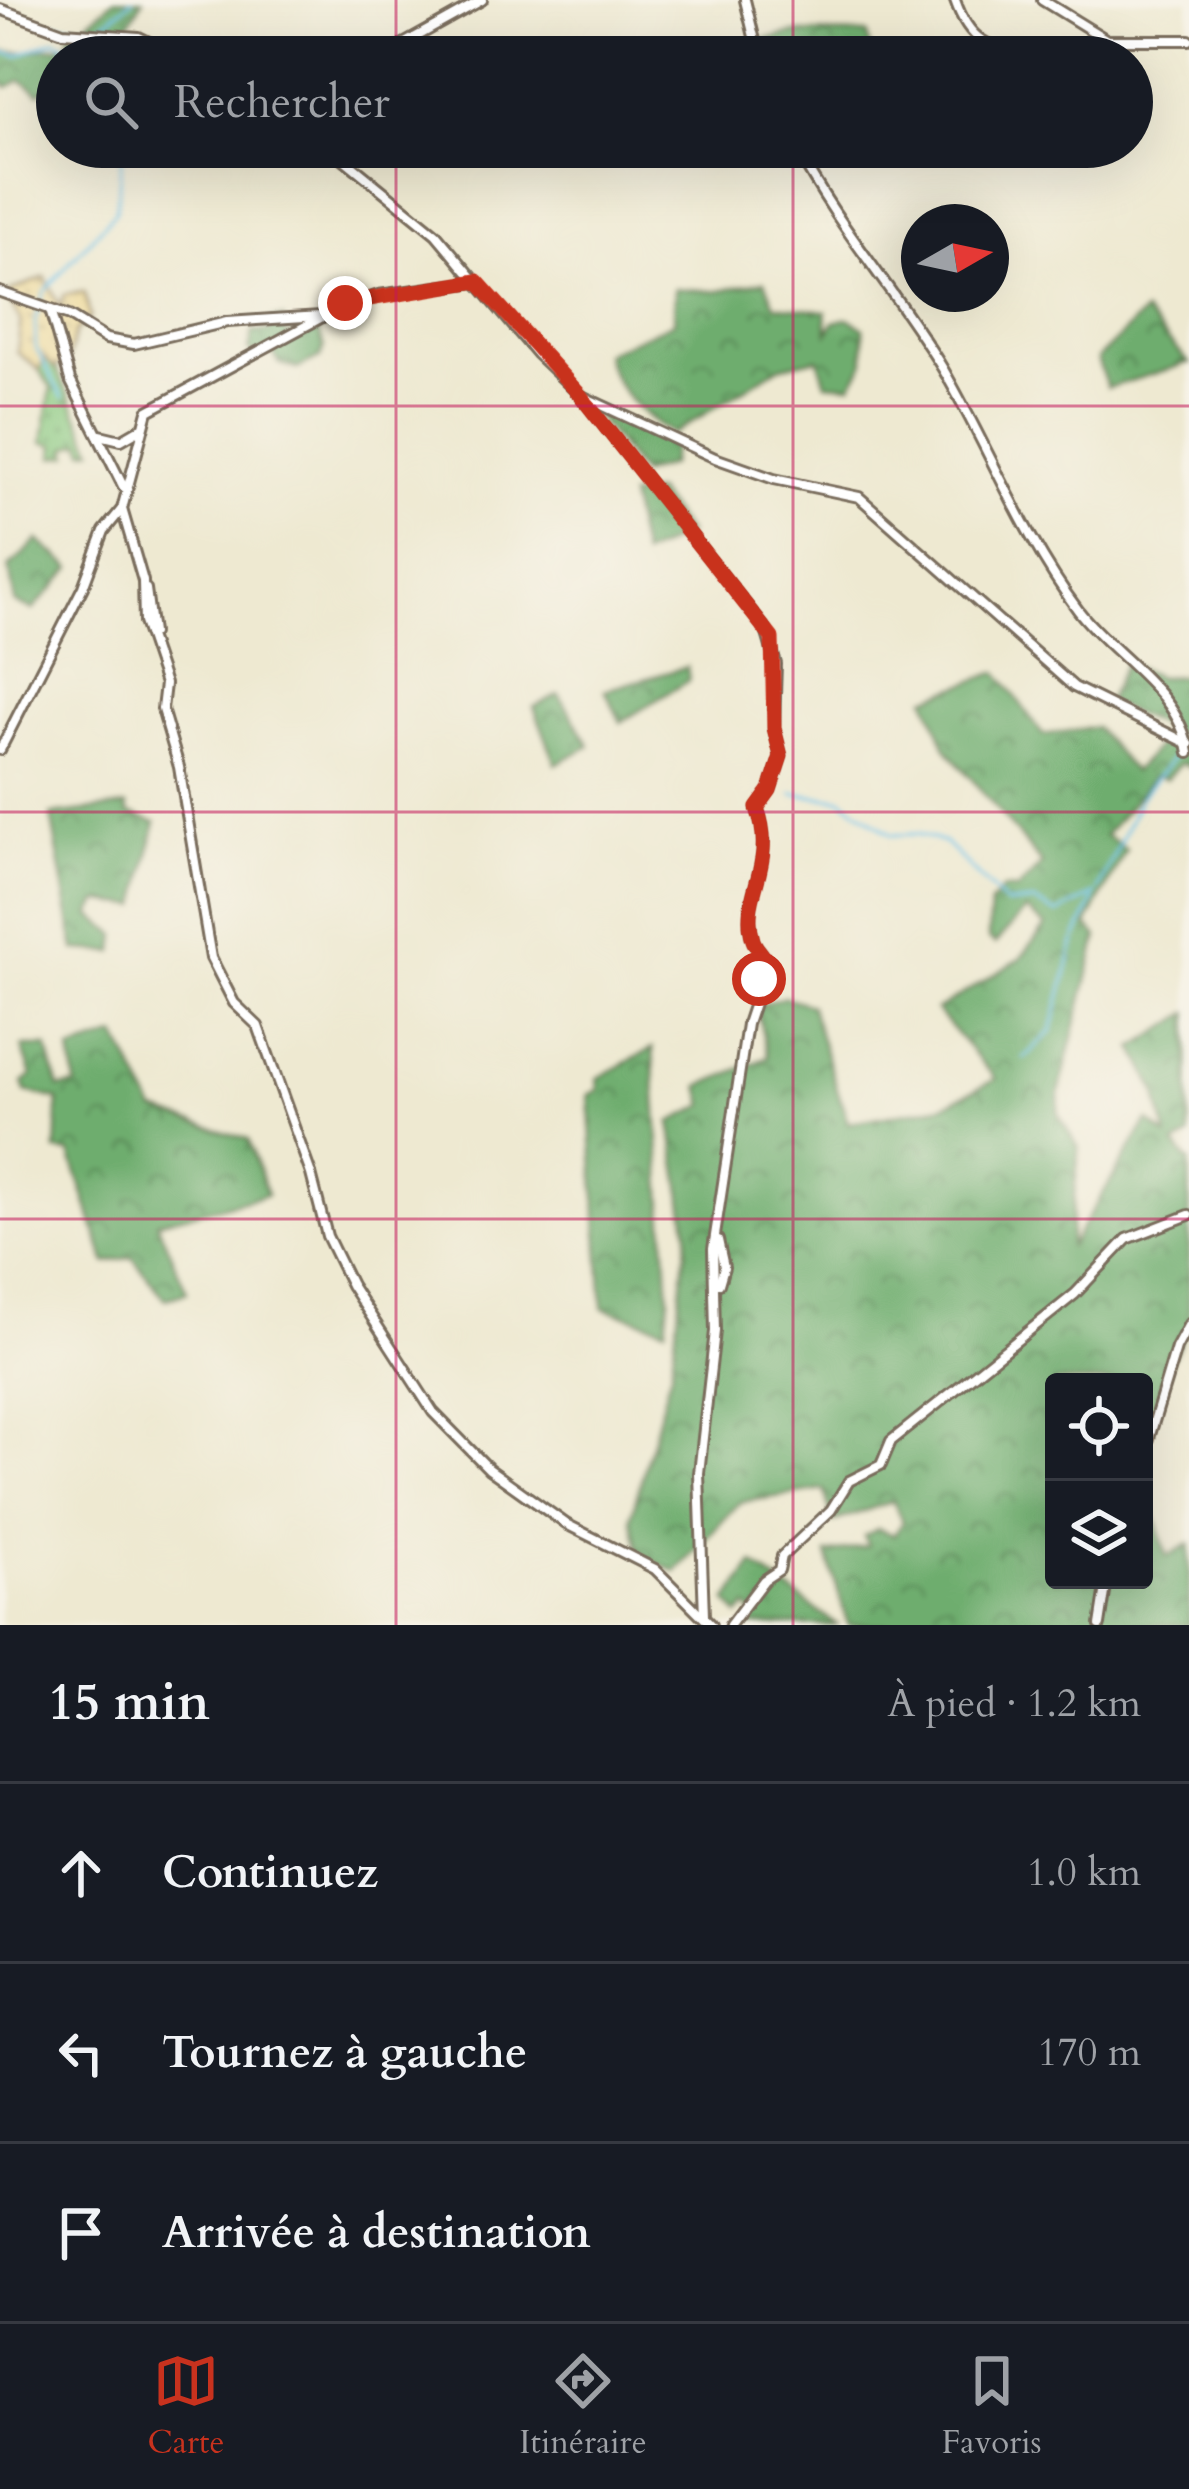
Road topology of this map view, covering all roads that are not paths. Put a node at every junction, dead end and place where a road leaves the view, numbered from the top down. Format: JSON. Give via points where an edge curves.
{"nodes":[{"id":1,"x":482,"y":0,"type":"edge"},
{"id":2,"x":746,"y":0,"type":"edge"},
{"id":3,"x":955,"y":0,"type":"edge"},
{"id":4,"x":1042,"y":0,"type":"edge"},
{"id":5,"x":0,"y":9,"type":"edge"},
{"id":6,"x":114,"y":36,"type":"edge"},
{"id":7,"x":418,"y":36,"type":"edge"},
{"id":8,"x":754,"y":36,"type":"edge"},
{"id":9,"x":974,"y":36,"type":"edge"},
{"id":10,"x":1100,"y":36,"type":"edge"},
{"id":11,"x":1153,"y":40,"type":"edge"},
{"id":12,"x":1189,"y":40,"type":"edge"},
{"id":13,"x":354,"y":168,"type":"edge"},
{"id":14,"x":808,"y":168,"type":"edge"},
{"id":15,"x":477,"y":281,"type":"junction"},
{"id":16,"x":0,"y":292,"type":"edge"},
{"id":17,"x":48,"y":307,"type":"junction"},
{"id":18,"x":326,"y":315,"type":"junction"},
{"id":19,"x":580,"y":395,"type":"junction"},
{"id":20,"x":141,"y":428,"type":"junction"},
{"id":21,"x":97,"y":432,"type":"junction"},
{"id":22,"x":125,"y":490,"type":"junction"},
{"id":23,"x":122,"y":509,"type":"junction"},
{"id":24,"x":1188,"y":747,"type":"edge"},
{"id":25,"x":0,"y":750,"type":"edge"},
{"id":26,"x":1189,"y":1215,"type":"edge"},
{"id":27,"x":1189,"y":1324,"type":"edge"},
{"id":28,"x":1153,"y":1425,"type":"edge"},
{"id":29,"x":1106,"y":1589,"type":"edge"},
{"id":30,"x":707,"y":1621,"type":"edge"},
{"id":31,"x":730,"y":1625,"type":"edge"},
{"id":32,"x":1100,"y":1625,"type":"edge"}],
"edges":[{"from":1,"to":7,"type":"street"},
{"from":2,"to":8,"type":"street"},
{"from":3,"to":9,"type":"street","via":[[962,27]]},
{"from":4,"to":10,"type":"street"},
{"from":5,"to":6,"type":"street","via":[[64,32]]},
{"from":11,"to":12,"type":"street"},
{"from":13,"to":15,"type":"street","via":[[436,234]]},
{"from":14,"to":24,"type":"street","via":[[945,372],[1079,612],[1157,690]]},
{"from":15,"to":18,"type":"street","via":[[378,295]]},
{"from":15,"to":19,"type":"street"},
{"from":16,"to":17,"type":"street"},
{"from":17,"to":18,"type":"street","via":[[106,339],[134,344],[226,322]]},
{"from":17,"to":21,"type":"street","via":[[70,380]]},
{"from":18,"to":20,"type":"street","via":[[154,405]]},
{"from":19,"to":24,"type":"street","via":[[735,466],[859,497],[1074,687]]},
{"from":19,"to":30,"type":"street","via":[[774,645],[781,756],[757,808],[766,845],[752,911],[753,941],[767,964],[747,1024],[720,1209],[724,1267],[699,1473]]},
{"from":20,"to":21,"type":"street","via":[[113,441]]},
{"from":20,"to":22,"type":"street"},
{"from":21,"to":22,"type":"street"},
{"from":22,"to":23,"type":"street"},
{"from":23,"to":25,"type":"street","via":[[104,531]]},
{"from":23,"to":30,"type":"street","via":[[165,684],[162,710],[211,958],[234,1003],[258,1026],[327,1236],[360,1302],[433,1412],[489,1469],[566,1524],[656,1569]]},
{"from":26,"to":31,"type":"street","via":[[1127,1239],[1076,1294],[891,1441],[881,1465],[849,1481]]},
{"from":27,"to":28,"type":"street"},
{"from":29,"to":32,"type":"street"}]}
